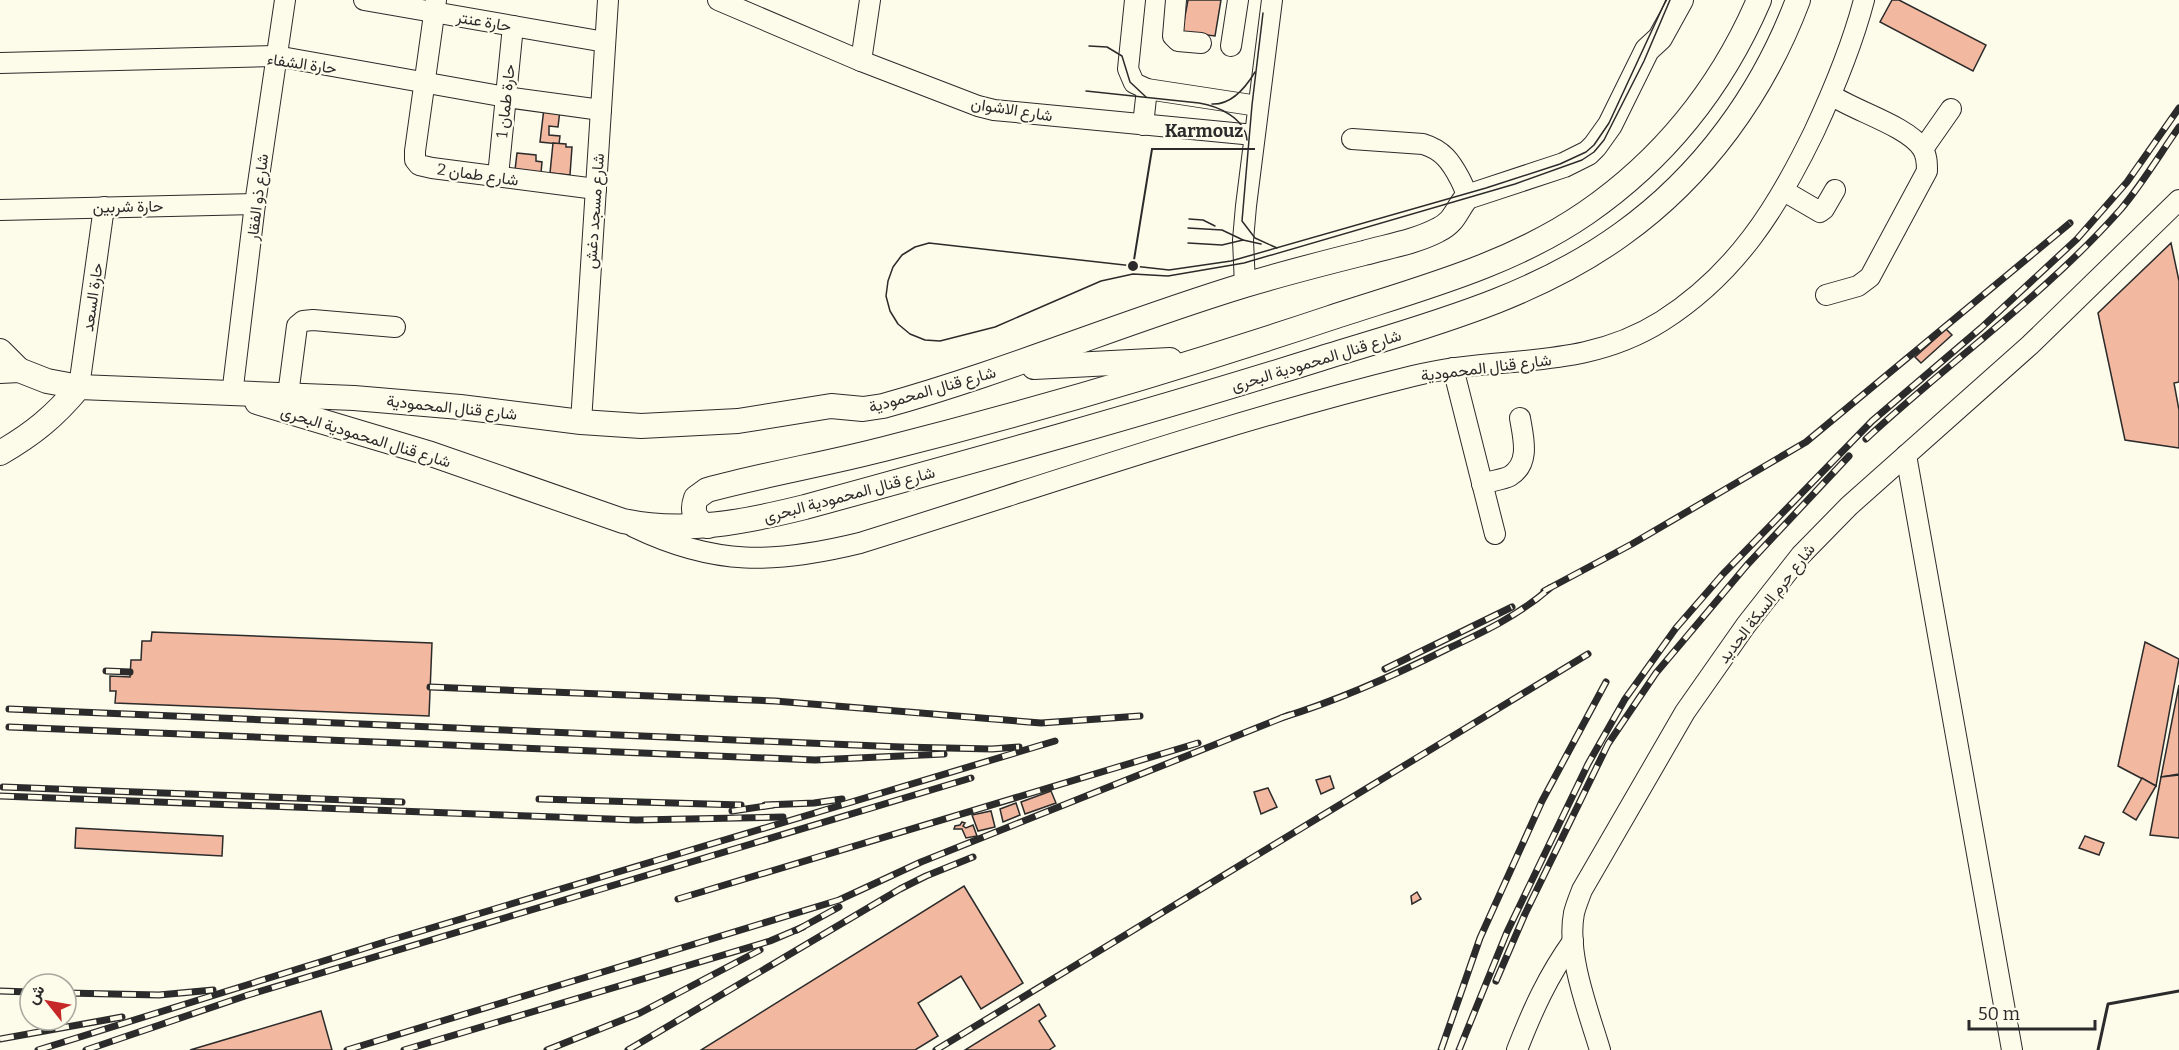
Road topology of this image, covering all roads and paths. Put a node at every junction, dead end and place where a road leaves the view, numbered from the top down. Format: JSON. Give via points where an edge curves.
{"nodes":[{"id":1,"x":285,"y":0,"type":"edge"},
{"id":2,"x":364,"y":0,"type":"edge"},
{"id":3,"x":608,"y":0,"type":"edge"},
{"id":4,"x":718,"y":0,"type":"edge"},
{"id":5,"x":870,"y":0,"type":"edge"},
{"id":6,"x":1135,"y":0,"type":"edge"},
{"id":7,"x":1176,"y":0,"type":"edge"},
{"id":8,"x":1681,"y":0,"type":"edge"},
{"id":9,"x":1759,"y":0,"type":"edge"},
{"id":10,"x":1798,"y":0,"type":"edge"},
{"id":11,"x":1864,"y":0,"type":"edge"},
{"id":12,"x":435,"y":6,"type":"edge"},
{"id":13,"x":1238,"y":6,"type":"edge"},
{"id":14,"x":1271,"y":8,"type":"edge"},
{"id":15,"x":513,"y":26,"type":"junction"},
{"id":16,"x":605,"y":42,"type":"junction"},
{"id":17,"x":1201,"y":43,"type":"dead end"},
{"id":18,"x":1231,"y":46,"type":"dead end"},
{"id":19,"x":276,"y":56,"type":"junction"},
{"id":20,"x":861,"y":62,"type":"junction"},
{"id":21,"x":0,"y":63,"type":"edge"},
{"id":22,"x":424,"y":83,"type":"junction"},
{"id":23,"x":1147,"y":89,"type":"junction"},
{"id":24,"x":1831,"y":95,"type":"junction"},
{"id":25,"x":506,"y":97,"type":"junction"},
{"id":26,"x":1257,"y":106,"type":"junction"},
{"id":27,"x":1951,"y":109,"type":"dead end"},
{"id":28,"x":601,"y":110,"type":"junction"},
{"id":29,"x":1143,"y":125,"type":"junction"},
{"id":30,"x":1254,"y":135,"type":"junction"},
{"id":31,"x":1352,"y":139,"type":"dead end"},
{"id":32,"x":1923,"y":149,"type":"junction"},
{"id":33,"x":498,"y":177,"type":"junction"},
{"id":34,"x":596,"y":189,"type":"junction"},
{"id":35,"x":1835,"y":190,"type":"dead end"},
{"id":36,"x":1784,"y":191,"type":"junction"},
{"id":37,"x":1467,"y":197,"type":"junction"},
{"id":38,"x":2179,"y":200,"type":"edge"},
{"id":39,"x":255,"y":204,"type":"junction"},
{"id":40,"x":104,"y":207,"type":"junction"},
{"id":41,"x":0,"y":210,"type":"edge"},
{"id":42,"x":1245,"y":285,"type":"junction"},
{"id":43,"x":1826,"y":295,"type":"dead end"},
{"id":44,"x":395,"y":327,"type":"dead end"},
{"id":45,"x":0,"y":351,"type":"edge"},
{"id":46,"x":1208,"y":358,"type":"junction"},
{"id":47,"x":1453,"y":368,"type":"junction"},
{"id":48,"x":1005,"y":369,"type":"junction"},
{"id":49,"x":10,"y":370,"type":"edge"},
{"id":50,"x":79,"y":387,"type":"junction"},
{"id":51,"x":232,"y":395,"type":"junction"},
{"id":52,"x":288,"y":395,"type":"junction"},
{"id":53,"x":1520,"y":418,"type":"dead end"},
{"id":54,"x":581,"y":422,"type":"junction"},
{"id":55,"x":0,"y":453,"type":"edge"},
{"id":56,"x":1906,"y":454,"type":"junction"},
{"id":57,"x":1482,"y":484,"type":"junction"},
{"id":58,"x":623,"y":522,"type":"junction"},
{"id":59,"x":708,"y":526,"type":"junction"},
{"id":60,"x":1496,"y":534,"type":"dead end"},
{"id":61,"x":1574,"y":940,"type":"junction"},
{"id":62,"x":1517,"y":1050,"type":"edge"},
{"id":63,"x":1600,"y":1050,"type":"edge"},
{"id":64,"x":2012,"y":1050,"type":"edge"}],
"edges":[{"from":1,"to":19,"type":"street","name":"شارع ذو الفقار"},
{"from":2,"to":12,"type":"street","name":"حارة عنتر"},
{"from":3,"to":16,"type":"street","name":"شارع مسجد دغش"},
{"from":4,"to":20,"type":"street","name":"شارع الاشوان"},
{"from":5,"to":20,"type":"street"},
{"from":6,"to":23,"type":"street","via":[[1128,69],[1134,83]]},
{"from":7,"to":17,"type":"street","via":[[1173,36],[1178,41]]},
{"from":8,"to":37,"type":"main road","via":[[1660,38],[1647,50],[1610,125],[1588,153],[1564,165]]},
{"from":9,"to":46,"type":"main road","name":"شارع قنال المحمودية البحرى","via":[[1733,54],[1679,131],[1635,176],[1584,214],[1501,261]]},
{"from":10,"to":59,"type":"main road","name":"شارع قنال المحمودية البحرى","via":[[1754,91],[1732,124],[1682,183],[1653,210],[1590,256],[1521,291],[1455,316],[1183,402],[806,507]]},
{"from":11,"to":24,"type":"street","name":"شارع قنال المحمودية"},
{"from":12,"to":15,"type":"street","name":"حارة عنتر"},
{"from":12,"to":22,"type":"street","name":"شارع طمان 2"},
{"from":13,"to":14,"type":"street"},
{"from":13,"to":18,"type":"street"},
{"from":14,"to":26,"type":"street"},
{"from":15,"to":16,"type":"street","name":"حارة عنتر"},
{"from":15,"to":25,"type":"street","name":"حارة طمان 1"},
{"from":16,"to":28,"type":"street","name":"شارع مسجد دغش"},
{"from":19,"to":21,"type":"street","name":"حارة الشفاء"},
{"from":19,"to":22,"type":"street","name":"حارة الشفاء"},
{"from":19,"to":39,"type":"street","name":"شارع ذو الفقار"},
{"from":20,"to":29,"type":"street","name":"شارع الاشوان","via":[[994,110]]},
{"from":22,"to":25,"type":"street","name":"حارة الشفاء"},
{"from":22,"to":33,"type":"street","name":"شارع طمان 2","via":[[415,160],[432,168]]},
{"from":23,"to":26,"type":"street"},
{"from":23,"to":29,"type":"street"},
{"from":24,"to":32,"type":"street","via":[[1907,134]]},
{"from":24,"to":36,"type":"street","name":"شارع قنال المحمودية"},
{"from":25,"to":28,"type":"street","name":"حارة الشفاء"},
{"from":25,"to":33,"type":"street","name":"حارة طمان 1"},
{"from":26,"to":30,"type":"street"},
{"from":27,"to":32,"type":"street"},
{"from":28,"to":34,"type":"street","name":"شارع مسجد دغش"},
{"from":29,"to":30,"type":"street","name":"شارع الاشوان"},
{"from":30,"to":42,"type":"street","via":[[1243,240]]},
{"from":31,"to":37,"type":"street","via":[[1424,144],[1440,150],[1452,164]]},
{"from":32,"to":43,"type":"street","via":[[1927,159],[1923,181],[1870,277],[1858,286]]},
{"from":33,"to":34,"type":"street","name":"شارع طمان 2"},
{"from":34,"to":54,"type":"street","name":"شارع مسجد دغش"},
{"from":35,"to":36,"type":"street","via":[[1820,212]]},
{"from":36,"to":47,"type":"street","name":"شارع قنال المحمودية","via":[[1750,241],[1717,279],[1641,333],[1567,357]]},
{"from":37,"to":42,"type":"main road","name":"شارع قنال المحمودية","via":[[1448,225],[1425,236]]},
{"from":38,"to":56,"type":"street","name":"شارع حرم السكة الحديد","via":[[2030,345]]},
{"from":39,"to":40,"type":"street","name":"حارة شربين"},
{"from":39,"to":51,"type":"street","name":"شارع ذو الفقار"},
{"from":40,"to":41,"type":"street","name":"حارة شربين"},
{"from":40,"to":50,"type":"street","name":"حارة السعد"},
{"from":42,"to":48,"type":"main road","name":"شارع قنال المحمودية"},
{"from":44,"to":52,"type":"street","via":[[303,321],[297,326]]},
{"from":45,"to":49,"type":"main road"},
{"from":46,"to":48,"type":"main road"},
{"from":46,"to":59,"type":"main road","name":"شارع قنال المحمودية البحرى","via":[[897,446],[707,490],[696,498],[693,512]]},
{"from":47,"to":57,"type":"street"},
{"from":47,"to":58,"type":"street","name":"شارع قنال المحمودية","via":[[1241,424],[860,543],[806,555],[727,557],[674,544]]},
{"from":48,"to":54,"type":"main road","name":"شارع قنال المحمودية","via":[[873,408],[831,406],[695,424]]},
{"from":49,"to":50,"type":"main road","name":"شارع قنال المحمودية"},
{"from":50,"to":51,"type":"main road","name":"شارع قنال المحمودية"},
{"from":50,"to":55,"type":"main road","via":[[57,413]]},
{"from":51,"to":52,"type":"main road","name":"شارع قنال المحمودية"},
{"from":51,"to":58,"type":"main road","name":"شارع قنال المحمودية البحرى","via":[[431,454]]},
{"from":52,"to":54,"type":"main road","name":"شارع قنال المحمودية","via":[[430,404]]},
{"from":53,"to":57,"type":"street","via":[[1524,454],[1519,468],[1509,476]]},
{"from":56,"to":61,"type":"street","name":"شارع حرم السكة الحديد","via":[[1801,555],[1685,712],[1582,890],[1574,914]]},
{"from":56,"to":64,"type":"street"},
{"from":57,"to":60,"type":"street"},
{"from":58,"to":59,"type":"main road","name":"شارع قنال المحمودية البحرى","via":[[670,528]]},
{"from":61,"to":62,"type":"street","via":[[1552,970]]},
{"from":61,"to":63,"type":"street","name":"شارع حرم السكة الحديد","via":[[1578,974]]}]}
